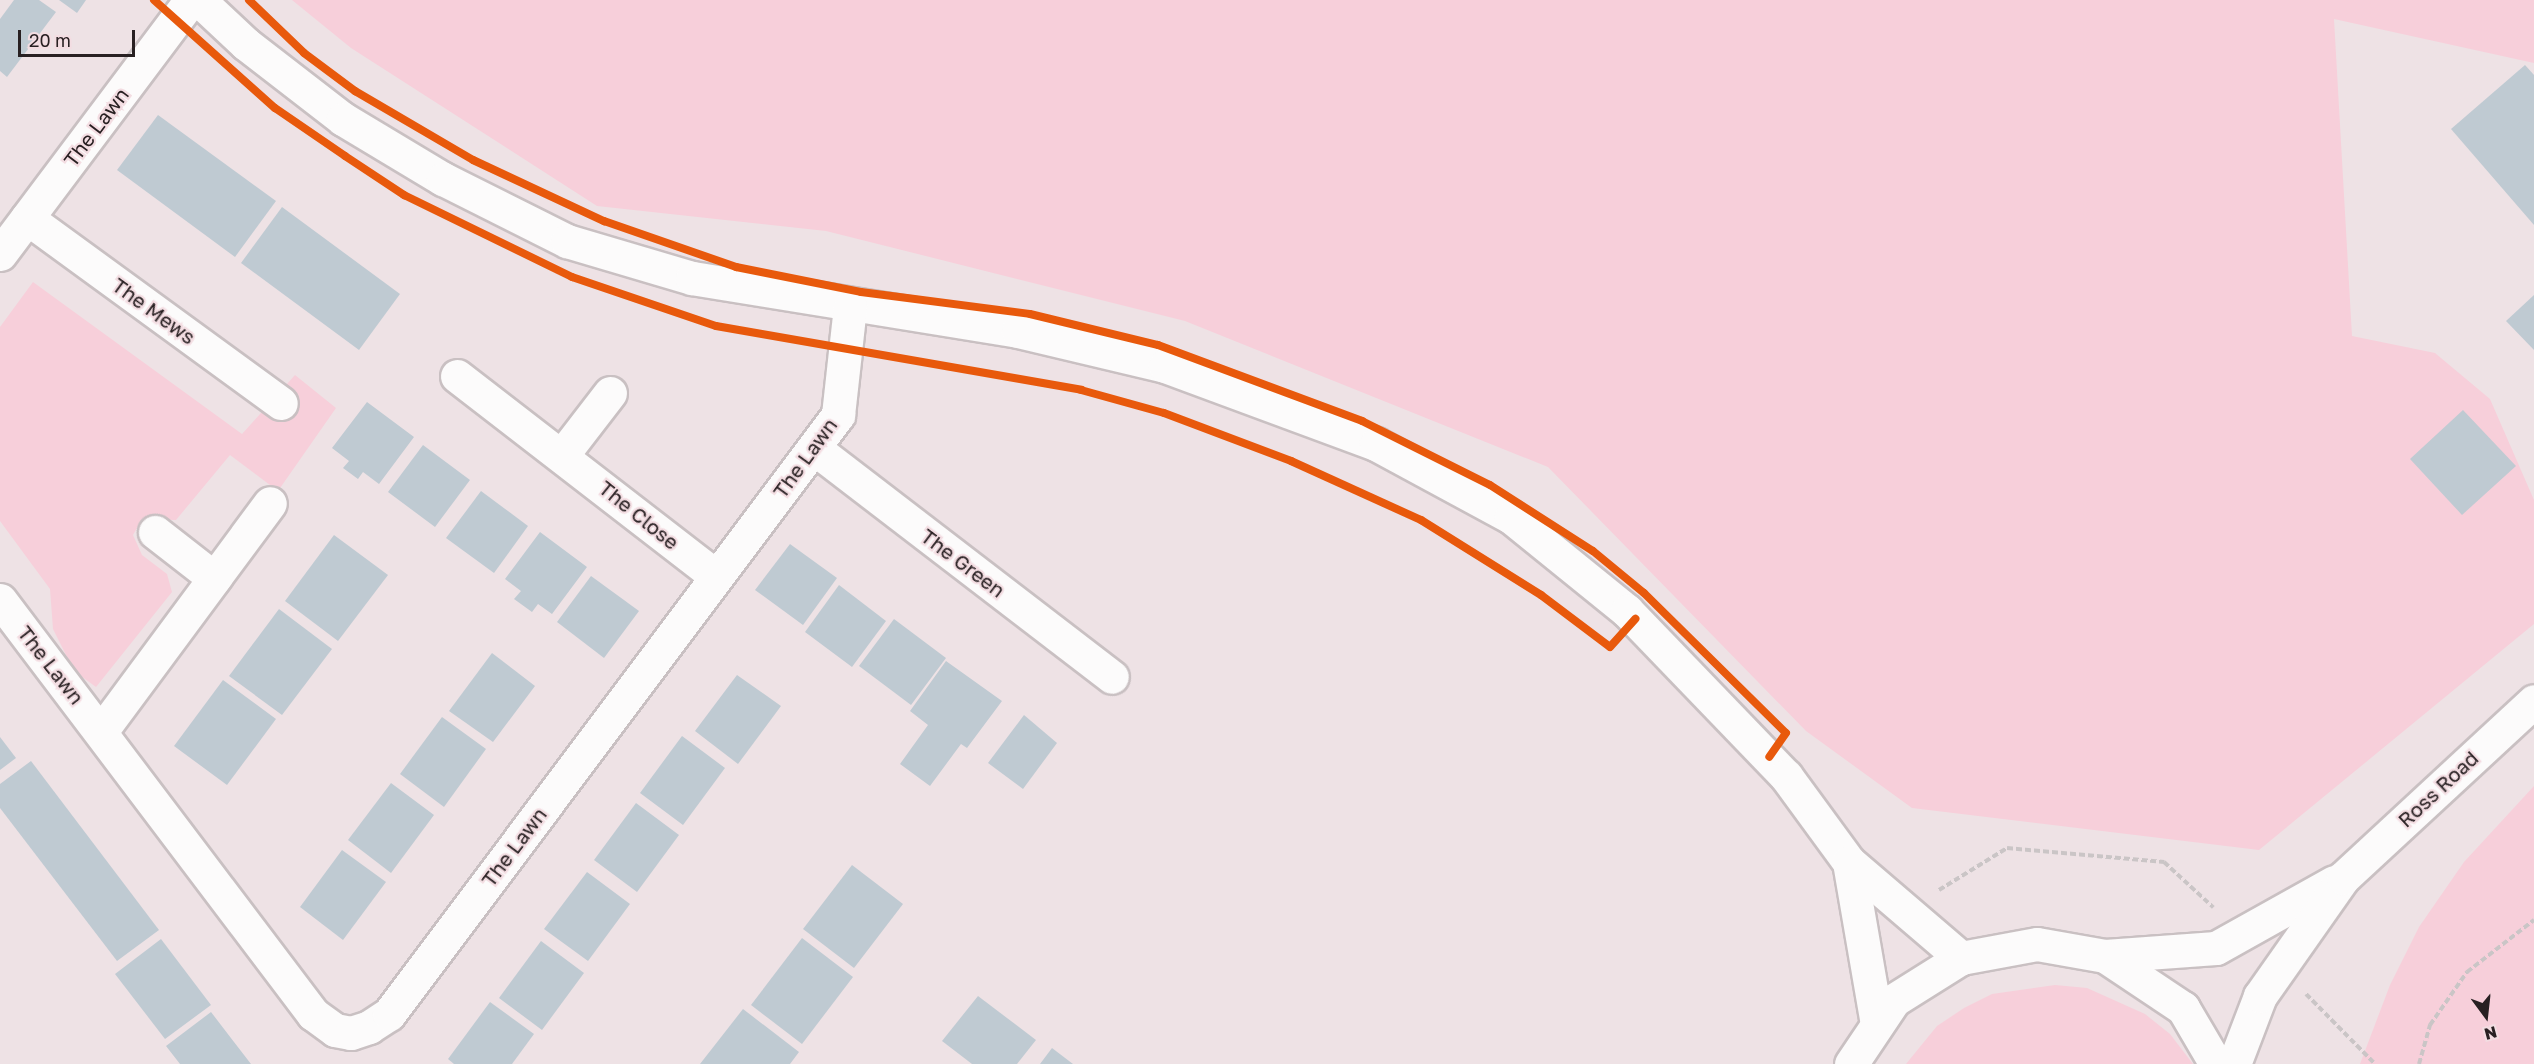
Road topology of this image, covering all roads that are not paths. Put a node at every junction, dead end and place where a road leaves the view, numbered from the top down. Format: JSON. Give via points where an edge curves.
{"nodes":[{"id":1,"x":191,"y":0,"type":"edge"},
{"id":2,"x":199,"y":0,"type":"edge"},
{"id":3,"x":27,"y":218,"type":"junction"},
{"id":4,"x":0,"y":254,"type":"edge"},
{"id":5,"x":850,"y":307,"type":"junction"},
{"id":6,"x":457,"y":376,"type":"dead end"},
{"id":7,"x":609,"y":393,"type":"dead end"},
{"id":8,"x":281,"y":403,"type":"dead end"},
{"id":9,"x":815,"y":449,"type":"junction"},
{"id":10,"x":563,"y":454,"type":"junction"},
{"id":11,"x":270,"y":503,"type":"dead end"},
{"id":12,"x":155,"y":532,"type":"dead end"},
{"id":13,"x":716,"y":576,"type":"junction"},
{"id":14,"x":214,"y":578,"type":"junction"},
{"id":15,"x":0,"y":600,"type":"edge"},
{"id":16,"x":1112,"y":677,"type":"dead end"},
{"id":17,"x":2534,"y":701,"type":"edge"},
{"id":18,"x":102,"y":730,"type":"junction"},
{"id":19,"x":1849,"y":862,"type":"junction"},
{"id":20,"x":2343,"y":878,"type":"junction"},
{"id":21,"x":2104,"y":956,"type":"junction"},
{"id":22,"x":1961,"y":958,"type":"junction"},
{"id":23,"x":1877,"y":1024,"type":"junction"},
{"id":24,"x":1851,"y":1064,"type":"edge"},
{"id":25,"x":2216,"y":1064,"type":"edge"},
{"id":26,"x":2234,"y":1064,"type":"edge"}],
"edges":[{"from":1,"to":3,"type":"street","name":"The Lawn"},
{"from":2,"to":5,"type":"street","via":[[246,44],[343,119],[443,179],[567,241],[692,278]]},
{"from":3,"to":4,"type":"street","name":"The Lawn"},
{"from":3,"to":8,"type":"street","name":"The Mews"},
{"from":5,"to":9,"type":"street","name":"The Lawn","via":[[838,415]]},
{"from":5,"to":19,"type":"street","via":[[1018,331],[1165,366],[1376,444],[1510,517],[1627,610],[1723,706],[1786,776]]},
{"from":6,"to":10,"type":"street","name":"The Close"},
{"from":7,"to":10,"type":"street"},
{"from":9,"to":13,"type":"street","name":"The Lawn"},
{"from":9,"to":16,"type":"street","name":"The Green"},
{"from":10,"to":13,"type":"street","name":"The Close"},
{"from":11,"to":14,"type":"street"},
{"from":12,"to":14,"type":"street"},
{"from":13,"to":18,"type":"street","name":"The Lawn","via":[[389,1014],[351,1033],[335,1030],[313,1014]]},
{"from":14,"to":18,"type":"street"},
{"from":15,"to":18,"type":"street","name":"The Lawn"},
{"from":17,"to":20,"type":"street","name":"Ross Road"},
{"from":19,"to":22,"type":"street"},
{"from":19,"to":23,"type":"street"},
{"from":20,"to":21,"type":"street","via":[[2216,948]]},
{"from":20,"to":26,"type":"street","via":[[2260,996]]},
{"from":21,"to":22,"type":"street","via":[[2037,944]]},
{"from":21,"to":25,"type":"street","via":[[2183,1008]]},
{"from":22,"to":23,"type":"street","via":[[1894,1000]]},
{"from":23,"to":24,"type":"street"}]}
